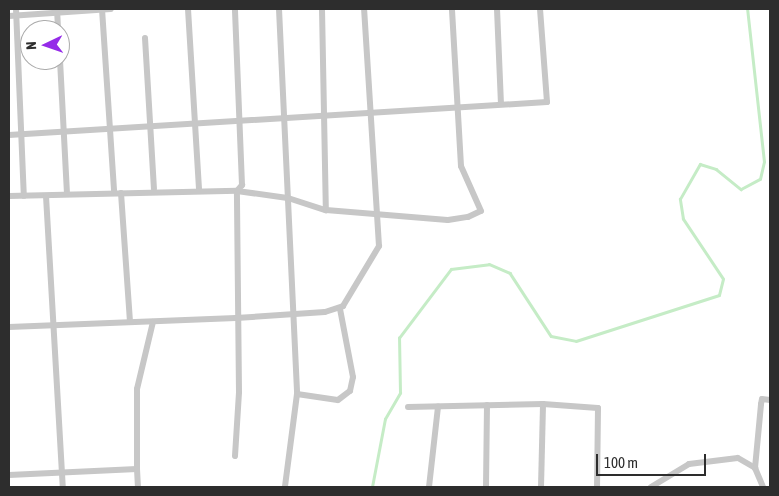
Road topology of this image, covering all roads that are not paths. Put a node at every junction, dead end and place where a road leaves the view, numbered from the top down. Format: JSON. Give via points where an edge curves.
{"nodes":[{"id":1,"x":102,"y":9,"type":"edge"},
{"id":2,"x":111,"y":9,"type":"edge"},
{"id":3,"x":188,"y":9,"type":"edge"},
{"id":4,"x":235,"y":9,"type":"edge"},
{"id":5,"x":279,"y":9,"type":"edge"},
{"id":6,"x":322,"y":9,"type":"edge"},
{"id":7,"x":364,"y":9,"type":"edge"},
{"id":8,"x":452,"y":9,"type":"edge"},
{"id":9,"x":497,"y":9,"type":"edge"},
{"id":10,"x":540,"y":9,"type":"edge"},
{"id":11,"x":57,"y":10,"type":"edge"},
{"id":12,"x":13,"y":13,"type":"edge"},
{"id":13,"x":145,"y":38,"type":"dead end"},
{"id":14,"x":61,"y":70,"type":"edge"},
{"id":15,"x":501,"y":104,"type":"junction"},
{"id":16,"x":460,"y":105,"type":"junction"},
{"id":17,"x":370,"y":113,"type":"junction"},
{"id":18,"x":325,"y":116,"type":"junction"},
{"id":19,"x":283,"y":121,"type":"junction"},
{"id":20,"x":238,"y":122,"type":"junction"},
{"id":21,"x":197,"y":126,"type":"junction"},
{"id":22,"x":149,"y":129,"type":"junction"},
{"id":23,"x":64,"y":130,"type":"junction"},
{"id":24,"x":110,"y":130,"type":"junction"},
{"id":25,"x":20,"y":134,"type":"junction"},
{"id":26,"x":9,"y":135,"type":"edge"},
{"id":27,"x":154,"y":189,"type":"junction"},
{"id":28,"x":199,"y":189,"type":"junction"},
{"id":29,"x":237,"y":190,"type":"junction"},
{"id":30,"x":114,"y":192,"type":"junction"},
{"id":31,"x":121,"y":193,"type":"junction"},
{"id":32,"x":67,"y":194,"type":"junction"},
{"id":33,"x":9,"y":196,"type":"edge"},
{"id":34,"x":24,"y":196,"type":"junction"},
{"id":35,"x":46,"y":196,"type":"junction"},
{"id":36,"x":288,"y":198,"type":"junction"},
{"id":37,"x":326,"y":210,"type":"junction"},
{"id":38,"x":378,"y":212,"type":"junction"},
{"id":39,"x":340,"y":309,"type":"junction"},
{"id":40,"x":292,"y":314,"type":"junction"},
{"id":41,"x":236,"y":318,"type":"junction"},
{"id":42,"x":130,"y":321,"type":"junction"},
{"id":43,"x":153,"y":322,"type":"junction"},
{"id":44,"x":55,"y":326,"type":"junction"},
{"id":45,"x":9,"y":327,"type":"edge"},
{"id":46,"x":297,"y":394,"type":"junction"},
{"id":47,"x":770,"y":400,"type":"edge"},
{"id":48,"x":543,"y":404,"type":"junction"},
{"id":49,"x":488,"y":406,"type":"junction"},
{"id":50,"x":408,"y":407,"type":"dead end"},
{"id":51,"x":438,"y":407,"type":"junction"},
{"id":52,"x":235,"y":456,"type":"dead end"},
{"id":53,"x":755,"y":468,"type":"junction"},
{"id":54,"x":137,"y":469,"type":"junction"},
{"id":55,"x":62,"y":472,"type":"junction"},
{"id":56,"x":9,"y":475,"type":"edge"},
{"id":57,"x":63,"y":487,"type":"edge"},
{"id":58,"x":138,"y":487,"type":"edge"},
{"id":59,"x":285,"y":487,"type":"edge"},
{"id":60,"x":429,"y":487,"type":"edge"},
{"id":61,"x":486,"y":487,"type":"edge"},
{"id":62,"x":541,"y":487,"type":"edge"},
{"id":63,"x":597,"y":487,"type":"edge"},
{"id":64,"x":651,"y":487,"type":"edge"},
{"id":65,"x":763,"y":487,"type":"edge"}],
"edges":[{"from":1,"to":2,"type":"street"},
{"from":1,"to":11,"type":"street"},
{"from":1,"to":24,"type":"street"},
{"from":3,"to":21,"type":"street"},
{"from":4,"to":20,"type":"street"},
{"from":5,"to":19,"type":"street"},
{"from":6,"to":18,"type":"street"},
{"from":7,"to":17,"type":"street"},
{"from":8,"to":16,"type":"street"},
{"from":9,"to":15,"type":"street"},
{"from":10,"to":15,"type":"street","via":[[547,102]]},
{"from":11,"to":12,"type":"street"},
{"from":12,"to":25,"type":"street"},
{"from":13,"to":22,"type":"street"},
{"from":14,"to":23,"type":"street"},
{"from":15,"to":16,"type":"street"},
{"from":16,"to":17,"type":"street"},
{"from":16,"to":38,"type":"street","via":[[461,166],[481,211],[448,220]]},
{"from":17,"to":18,"type":"street"},
{"from":17,"to":38,"type":"street"},
{"from":18,"to":19,"type":"street"},
{"from":18,"to":37,"type":"street"},
{"from":19,"to":20,"type":"street"},
{"from":19,"to":36,"type":"street"},
{"from":20,"to":21,"type":"street"},
{"from":20,"to":29,"type":"street","via":[[242,185]]},
{"from":21,"to":22,"type":"street"},
{"from":21,"to":28,"type":"street"},
{"from":22,"to":24,"type":"street"},
{"from":22,"to":27,"type":"street"},
{"from":23,"to":24,"type":"street"},
{"from":23,"to":25,"type":"street"},
{"from":23,"to":32,"type":"street"},
{"from":24,"to":30,"type":"street"},
{"from":25,"to":26,"type":"street"},
{"from":25,"to":34,"type":"street"},
{"from":27,"to":28,"type":"street"},
{"from":27,"to":31,"type":"street"},
{"from":28,"to":29,"type":"street"},
{"from":29,"to":36,"type":"street"},
{"from":29,"to":41,"type":"street"},
{"from":30,"to":31,"type":"street"},
{"from":30,"to":32,"type":"street"},
{"from":31,"to":42,"type":"street"},
{"from":32,"to":35,"type":"street"},
{"from":33,"to":34,"type":"street"},
{"from":34,"to":35,"type":"street"},
{"from":35,"to":44,"type":"street"},
{"from":36,"to":37,"type":"street"},
{"from":36,"to":40,"type":"street"},
{"from":37,"to":38,"type":"street"},
{"from":38,"to":39,"type":"street","via":[[379,252]]},
{"from":39,"to":40,"type":"street"},
{"from":39,"to":46,"type":"street","via":[[353,377],[350,391],[338,400]]},
{"from":40,"to":41,"type":"street"},
{"from":40,"to":46,"type":"street"},
{"from":41,"to":43,"type":"street"},
{"from":41,"to":52,"type":"street","via":[[239,392]]},
{"from":42,"to":43,"type":"street"},
{"from":42,"to":44,"type":"street"},
{"from":43,"to":54,"type":"street","via":[[137,389]]},
{"from":44,"to":45,"type":"street"},
{"from":44,"to":55,"type":"street"},
{"from":46,"to":59,"type":"street"},
{"from":47,"to":53,"type":"street","via":[[762,400],[761,404]]},
{"from":48,"to":49,"type":"street"},
{"from":48,"to":62,"type":"street"},
{"from":48,"to":63,"type":"street","via":[[598,408]]},
{"from":49,"to":51,"type":"street"},
{"from":49,"to":61,"type":"street"},
{"from":50,"to":51,"type":"street"},
{"from":51,"to":60,"type":"street"},
{"from":53,"to":64,"type":"street","via":[[738,458],[713,459],[690,464]]},
{"from":53,"to":65,"type":"street"},
{"from":54,"to":55,"type":"street"},
{"from":54,"to":58,"type":"street"},
{"from":55,"to":56,"type":"street"},
{"from":55,"to":57,"type":"street"}]}
